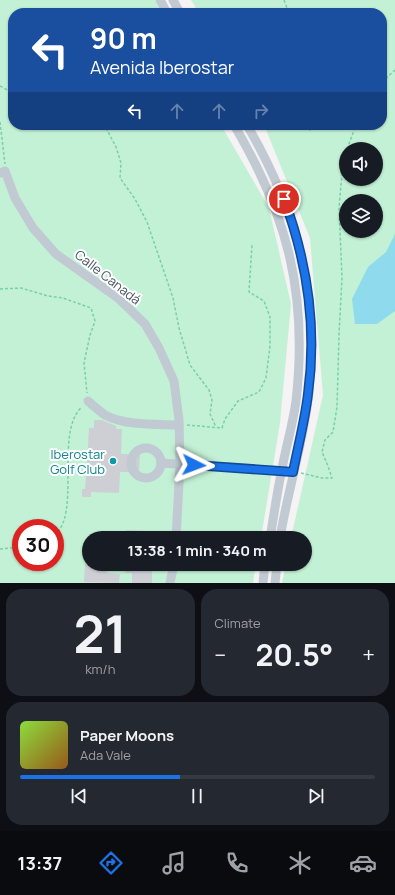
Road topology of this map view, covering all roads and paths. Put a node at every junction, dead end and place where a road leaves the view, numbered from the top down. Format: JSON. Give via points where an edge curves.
{"nodes":[{"id":1,"x":395,"y":70,"type":"edge"},
{"id":2,"x":387,"y":77,"type":"edge"},
{"id":3,"x":0,"y":122,"type":"edge"},
{"id":4,"x":107,"y":130,"type":"edge"},
{"id":5,"x":237,"y":130,"type":"edge"},
{"id":6,"x":251,"y":130,"type":"edge"},
{"id":7,"x":354,"y":130,"type":"edge"},
{"id":8,"x":350,"y":142,"type":"edge"},
{"id":9,"x":3,"y":172,"type":"edge"},
{"id":10,"x":341,"y":186,"type":"edge"},
{"id":11,"x":252,"y":245,"type":"dead end"},
{"id":12,"x":0,"y":289,"type":"edge"},
{"id":13,"x":88,"y":402,"type":"junction"},
{"id":14,"x":179,"y":425,"type":"junction"},
{"id":15,"x":216,"y":427,"type":"junction"},
{"id":16,"x":161,"y":463,"type":"dead end"},
{"id":17,"x":180,"y":465,"type":"junction"},
{"id":18,"x":281,"y":470,"type":"junction"},
{"id":19,"x":293,"y":472,"type":"junction"},
{"id":20,"x":64,"y":519,"type":"edge"},
{"id":21,"x":176,"y":531,"type":"edge"},
{"id":22,"x":271,"y":531,"type":"edge"},
{"id":23,"x":281,"y":531,"type":"edge"},
{"id":24,"x":12,"y":548,"type":"edge"},
{"id":25,"x":0,"y":549,"type":"edge"},
{"id":26,"x":173,"y":571,"type":"edge"},
{"id":27,"x":264,"y":571,"type":"edge"},
{"id":28,"x":276,"y":571,"type":"edge"},
{"id":29,"x":170,"y":583,"type":"edge"},
{"id":30,"x":263,"y":583,"type":"edge"},
{"id":31,"x":275,"y":583,"type":"edge"}],
"edges":[{"from":1,"to":2,"type":"path"},
{"from":3,"to":9,"type":"path"},
{"from":4,"to":15,"type":"path","via":[[121,163],[120,178],[147,222],[173,298],[190,365],[209,390],[212,400],[210,414]]},
{"from":5,"to":18,"type":"street","via":[[262,175],[280,221],[296,291],[299,331],[296,401]]},
{"from":6,"to":19,"type":"street","via":[[273,171],[297,236],[308,291],[311,331],[309,392]]},
{"from":7,"to":8,"type":"path"},
{"from":9,"to":14,"type":"street","name":"Calle Canadá","via":[[33,228],[56,254],[118,298],[145,324],[174,381]]},
{"from":10,"to":19,"type":"path","via":[[339,207],[342,278],[337,407],[333,432],[325,440],[322,452],[332,478]]},
{"from":11,"to":15,"type":"path","via":[[249,292],[264,301],[270,317],[266,378],[259,392],[238,401],[225,419],[222,428]]},
{"from":12,"to":13,"type":"path","via":[[21,288],[91,308],[95,321],[84,363]]},
{"from":13,"to":14,"type":"street","via":[[106,415],[122,421]]},
{"from":13,"to":20,"type":"path","via":[[76,412],[70,438]]},
{"from":14,"to":15,"type":"path"},
{"from":14,"to":17,"type":"street","name":"Calle Canadá"},
{"from":16,"to":17,"type":"street"},
{"from":17,"to":18,"type":"street"},
{"from":17,"to":21,"type":"street","name":"Calle Canadá"},
{"from":18,"to":19,"type":"street"},
{"from":18,"to":22,"type":"street"},
{"from":19,"to":23,"type":"street"},
{"from":24,"to":25,"type":"path"},
{"from":26,"to":29,"type":"street"},
{"from":27,"to":30,"type":"street"},
{"from":28,"to":31,"type":"street"}]}
